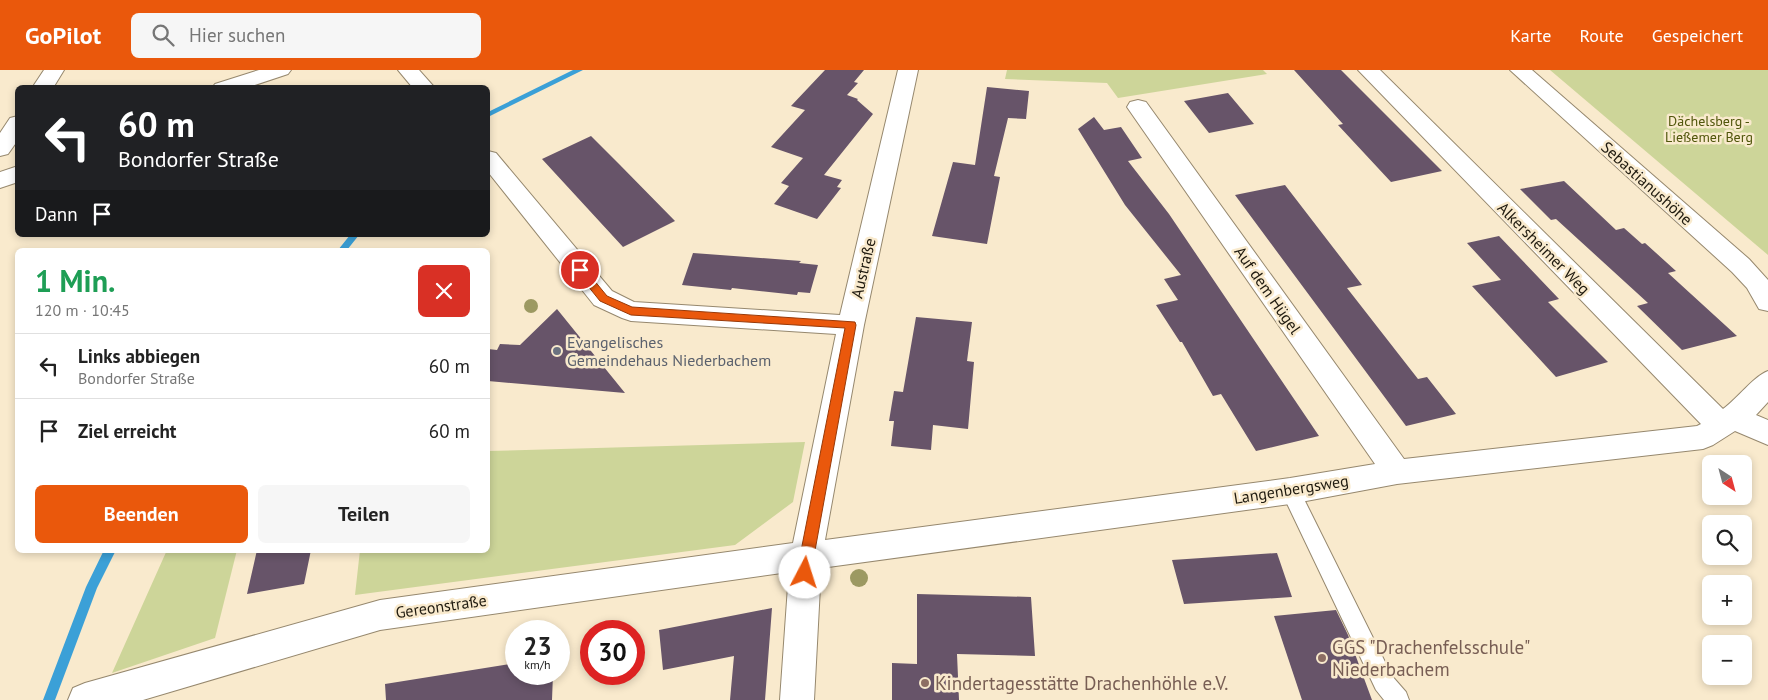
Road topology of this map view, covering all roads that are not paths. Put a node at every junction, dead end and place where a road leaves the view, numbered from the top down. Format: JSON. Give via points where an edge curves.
{"nodes":[{"id":1,"x":54,"y":70,"type":"edge"},
{"id":2,"x":281,"y":70,"type":"edge"},
{"id":3,"x":408,"y":70,"type":"edge"},
{"id":4,"x":908,"y":70,"type":"edge"},
{"id":5,"x":1368,"y":70,"type":"edge"},
{"id":6,"x":1520,"y":70,"type":"edge"},
{"id":7,"x":44,"y":85,"type":"edge"},
{"id":8,"x":232,"y":85,"type":"edge"},
{"id":9,"x":422,"y":85,"type":"edge"},
{"id":10,"x":1138,"y":107,"type":"dead end"},
{"id":11,"x":15,"y":128,"type":"edge"},
{"id":12,"x":0,"y":149,"type":"edge"},
{"id":13,"x":490,"y":160,"type":"edge"},
{"id":14,"x":15,"y":174,"type":"edge"},
{"id":15,"x":0,"y":180,"type":"edge"},
{"id":16,"x":1768,"y":302,"type":"edge"},
{"id":17,"x":851,"y":325,"type":"junction"},
{"id":18,"x":1768,"y":382,"type":"edge"},
{"id":19,"x":1727,"y":421,"type":"junction"},
{"id":20,"x":1768,"y":433,"type":"edge"},
{"id":21,"x":1397,"y":472,"type":"junction"},
{"id":22,"x":1290,"y":491,"type":"junction"},
{"id":23,"x":806,"y":556,"type":"junction"},
{"id":24,"x":136,"y":692,"type":"edge"},
{"id":25,"x":86,"y":700,"type":"edge"},
{"id":26,"x":797,"y":700,"type":"edge"},
{"id":27,"x":1398,"y":700,"type":"edge"}],
"edges":[{"from":1,"to":7,"type":"street"},
{"from":2,"to":8,"type":"street"},
{"from":3,"to":9,"type":"street"},
{"from":4,"to":17,"type":"street","name":"Austraße"},
{"from":5,"to":19,"type":"street","name":"Alkersheimer Weg"},
{"from":6,"to":16,"type":"street","name":"Sebastianushöhe","via":[[1742,266],[1765,293]]},
{"from":10,"to":21,"type":"street","name":"Auf dem Hügel"},
{"from":11,"to":12,"type":"street"},
{"from":13,"to":17,"type":"street","via":[[603,298],[631,311]]},
{"from":14,"to":15,"type":"street"},
{"from":17,"to":23,"type":"street","name":"Austraße"},
{"from":18,"to":19,"type":"street","via":[[1757,399]]},
{"from":19,"to":20,"type":"street"},
{"from":19,"to":21,"type":"street","name":"Langenbergsweg","via":[[1703,437],[1679,441]]},
{"from":21,"to":22,"type":"street","name":"Langenbergsweg"},
{"from":22,"to":23,"type":"street","name":"Langenbergsweg"},
{"from":22,"to":27,"type":"lane","via":[[1384,682]]},
{"from":23,"to":24,"type":"street","name":"Gereonstraße","via":[[380,615]]},
{"from":23,"to":26,"type":"street","name":"Austraße"},
{"from":24,"to":25,"type":"street","name":"Gereonstraße"}]}
